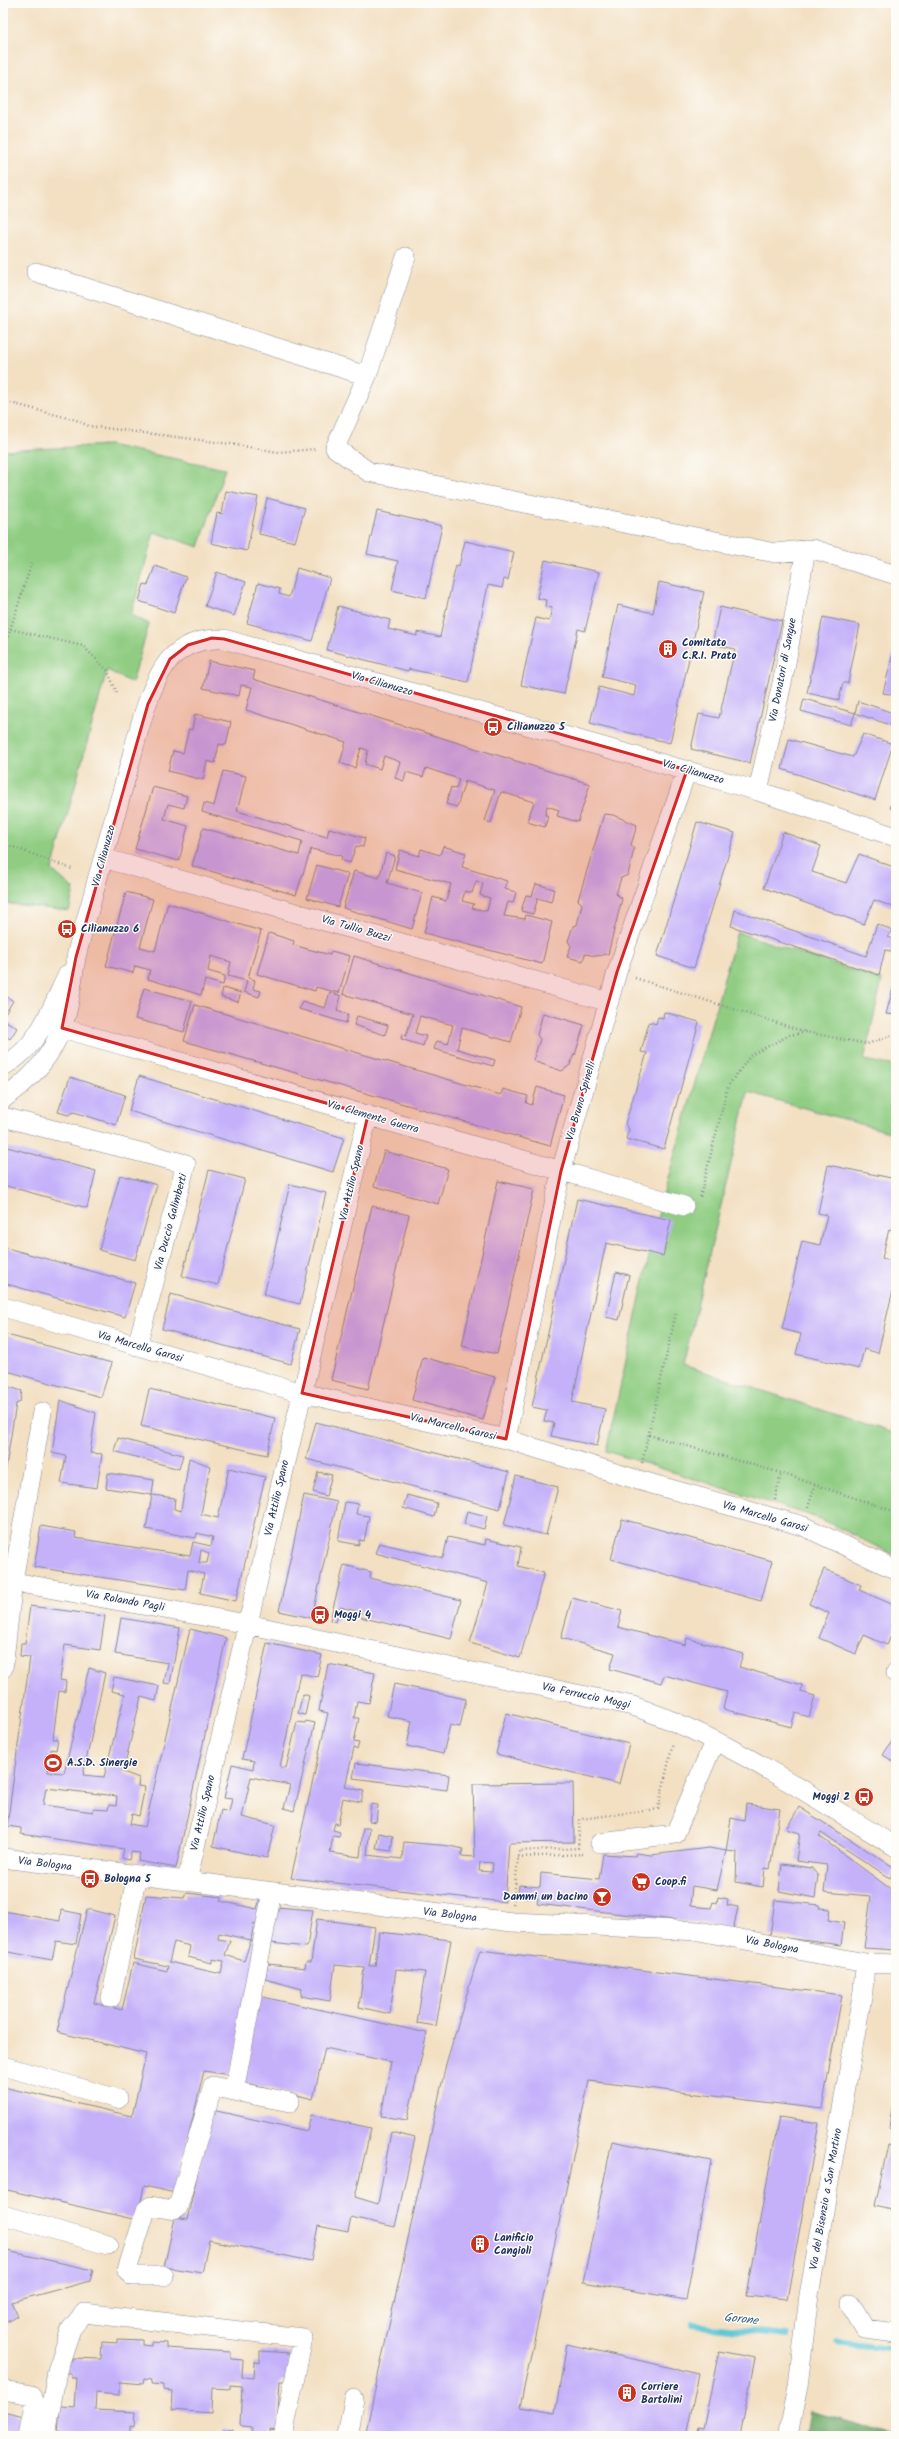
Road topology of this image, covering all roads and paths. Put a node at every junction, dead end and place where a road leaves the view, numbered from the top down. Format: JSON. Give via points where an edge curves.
{"nodes":[{"id":1,"x":406,"y":257,"type":"dead end"},
{"id":2,"x":36,"y":272,"type":"dead end"},
{"id":3,"x":367,"y":376,"type":"junction"},
{"id":4,"x":3,"y":401,"type":"edge"},
{"id":5,"x":335,"y":448,"type":"junction"},
{"id":6,"x":806,"y":549,"type":"junction"},
{"id":7,"x":32,"y":562,"type":"dead end"},
{"id":8,"x":896,"y":575,"type":"edge"},
{"id":9,"x":10,"y":630,"type":"junction"},
{"id":10,"x":3,"y":631,"type":"edge"},
{"id":11,"x":3,"y":652,"type":"edge"},
{"id":12,"x":118,"y":695,"type":"dead end"},
{"id":13,"x":687,"y":770,"type":"junction"},
{"id":14,"x":758,"y":791,"type":"junction"},
{"id":15,"x":896,"y":837,"type":"edge"},
{"id":16,"x":3,"y":843,"type":"edge"},
{"id":17,"x":103,"y":858,"type":"junction"},
{"id":18,"x":72,"y":869,"type":"dead end"},
{"id":19,"x":76,"y":957,"type":"junction"},
{"id":20,"x":617,"y":972,"type":"junction"},
{"id":21,"x":609,"y":1002,"type":"junction"},
{"id":22,"x":62,"y":1028,"type":"junction"},
{"id":23,"x":806,"y":1032,"type":"junction"},
{"id":24,"x":896,"y":1034,"type":"edge"},
{"id":25,"x":3,"y":1066,"type":"edge"},
{"id":26,"x":3,"y":1099,"type":"edge"},
{"id":27,"x":368,"y":1115,"type":"junction"},
{"id":28,"x":3,"y":1117,"type":"edge"},
{"id":29,"x":561,"y":1171,"type":"junction"},
{"id":30,"x":691,"y":1206,"type":"joint"},
{"id":31,"x":3,"y":1307,"type":"edge"},
{"id":32,"x":676,"y":1313,"type":"dead end"},
{"id":33,"x":137,"y":1346,"type":"junction"},
{"id":34,"x":302,"y":1393,"type":"junction"},
{"id":35,"x":42,"y":1412,"type":"dead end"},
{"id":36,"x":649,"y":1435,"type":"junction"},
{"id":37,"x":506,"y":1439,"type":"junction"},
{"id":38,"x":781,"y":1473,"type":"junction"},
{"id":39,"x":638,"y":1480,"type":"junction"},
{"id":40,"x":815,"y":1485,"type":"junction"},
{"id":41,"x":896,"y":1512,"type":"edge"},
{"id":42,"x":770,"y":1518,"type":"junction"},
{"id":43,"x":803,"y":1526,"type":"junction"},
{"id":44,"x":896,"y":1570,"type":"edge"},
{"id":45,"x":8,"y":1580,"type":"edge"},
{"id":46,"x":247,"y":1624,"type":"junction"},
{"id":47,"x":3,"y":1668,"type":"edge"},
{"id":48,"x":714,"y":1742,"type":"junction"},
{"id":49,"x":600,"y":1843,"type":"joint"},
{"id":50,"x":896,"y":1847,"type":"edge"},
{"id":51,"x":518,"y":1857,"type":"dead end"},
{"id":52,"x":3,"y":1858,"type":"edge"},
{"id":53,"x":137,"y":1875,"type":"junction"},
{"id":54,"x":187,"y":1881,"type":"junction"},
{"id":55,"x":272,"y":1892,"type":"junction"},
{"id":56,"x":865,"y":1963,"type":"junction"},
{"id":57,"x":896,"y":1964,"type":"edge"},
{"id":58,"x":111,"y":1998,"type":"dead end"},
{"id":59,"x":3,"y":2066,"type":"edge"},
{"id":60,"x":234,"y":2091,"type":"junction"},
{"id":61,"x":118,"y":2099,"type":"dead end"},
{"id":62,"x":290,"y":2102,"type":"dead end"},
{"id":63,"x":3,"y":2215,"type":"edge"},
{"id":64,"x":108,"y":2245,"type":"dead end"},
{"id":65,"x":164,"y":2276,"type":"dead end"},
{"id":66,"x":850,"y":2304,"type":"dead end"},
{"id":67,"x":896,"y":2333,"type":"edge"},
{"id":68,"x":3,"y":2390,"type":"edge"},
{"id":69,"x":354,"y":2399,"type":"dead end"},
{"id":70,"x":28,"y":2436,"type":"edge"},
{"id":71,"x":46,"y":2436,"type":"edge"},
{"id":72,"x":283,"y":2436,"type":"edge"},
{"id":73,"x":347,"y":2436,"type":"edge"},
{"id":74,"x":788,"y":2436,"type":"edge"}],
"edges":[{"from":1,"to":3,"type":"street"},
{"from":2,"to":3,"type":"street"},
{"from":3,"to":5,"type":"street"},
{"from":4,"to":5,"type":"path","via":[[76,420],[89,426],[278,452]]},
{"from":5,"to":6,"type":"street","via":[[369,472],[775,553]]},
{"from":6,"to":8,"type":"street"},
{"from":6,"to":14,"type":"street","name":"Via Donatori di Sangue","via":[[784,674]]},
{"from":7,"to":9,"type":"path"},
{"from":9,"to":10,"type":"path"},
{"from":9,"to":11,"type":"path"},
{"from":9,"to":12,"type":"path","via":[[83,646],[107,670]]},
{"from":13,"to":14,"type":"street","name":"Via Cilianuzzo"},
{"from":13,"to":17,"type":"street","name":"Via Cilianuzzo","via":[[232,641],[212,638],[188,645],[163,669],[148,704]]},
{"from":13,"to":20,"type":"street","name":"Via Bruno Spinelli"},
{"from":14,"to":15,"type":"street","name":"Via Cilianuzzo"},
{"from":16,"to":18,"type":"path"},
{"from":17,"to":19,"type":"street","name":"Via Cilianuzzo"},
{"from":17,"to":21,"type":"street","name":"Via Tullio Buzzi"},
{"from":19,"to":22,"type":"street","name":"Via Cilianuzzo","via":[[72,990]]},
{"from":19,"to":25,"type":"street","name":"Via Cilianuzzo","via":[[35,1037],[24,1051]]},
{"from":20,"to":21,"type":"street","name":"Via Bruno Spinelli"},
{"from":20,"to":23,"type":"path"},
{"from":21,"to":29,"type":"street","name":"Via Bruno Spinelli"},
{"from":22,"to":26,"type":"street","name":"Via Cilianuzzo","via":[[41,1065],[22,1085]]},
{"from":22,"to":27,"type":"street","name":"Via Clemente Guerra"},
{"from":23,"to":24,"type":"path","via":[[867,1044]]},
{"from":23,"to":30,"type":"path","via":[[790,1035],[751,1055],[728,1086]]},
{"from":27,"to":29,"type":"street","name":"Via Clemente Guerra"},
{"from":27,"to":34,"type":"street","name":"Via Attilio Spano"},
{"from":28,"to":33,"type":"street","name":"Via Duccio Galimberti","via":[[186,1164]]},
{"from":29,"to":30,"type":"street","name":"Via Clemente Guerra"},
{"from":29,"to":37,"type":"street","name":"Via Bruno Spinelli"},
{"from":31,"to":33,"type":"street","name":"Via Marcello Garosi"},
{"from":32,"to":36,"type":"path"},
{"from":33,"to":34,"type":"street","name":"Via Marcello Garosi"},
{"from":34,"to":37,"type":"street","name":"Via Marcello Garosi"},
{"from":34,"to":46,"type":"street","name":"Via Attilio Spano"},
{"from":35,"to":45,"type":"street"},
{"from":36,"to":38,"type":"path"},
{"from":36,"to":39,"type":"path"},
{"from":37,"to":39,"type":"street","name":"Via Marcello Garosi"},
{"from":38,"to":40,"type":"path"},
{"from":38,"to":42,"type":"path"},
{"from":39,"to":42,"type":"street","name":"Via Marcello Garosi"},
{"from":40,"to":41,"type":"path"},
{"from":40,"to":43,"type":"path"},
{"from":42,"to":43,"type":"street","name":"Via Marcello Garosi"},
{"from":43,"to":44,"type":"street","name":"Via Marcello Garosi"},
{"from":45,"to":46,"type":"street","name":"Via Rolando Pagli"},
{"from":45,"to":47,"type":"street"},
{"from":46,"to":48,"type":"street","name":"Via Ferruccio Moggi","via":[[633,1706],[670,1719]]},
{"from":46,"to":54,"type":"street","name":"Via Attilio Spano"},
{"from":48,"to":49,"type":"street","via":[[675,1834]]},
{"from":48,"to":50,"type":"street","name":"Via Ferruccio Moggi","via":[[760,1765]]},
{"from":49,"to":51,"type":"path","via":[[588,1854]]},
{"from":52,"to":53,"type":"street","name":"Via Bologna"},
{"from":53,"to":54,"type":"street","name":"Via Bologna"},
{"from":53,"to":58,"type":"street"},
{"from":54,"to":55,"type":"street","name":"Via Bologna"},
{"from":55,"to":56,"type":"street","name":"Via Bologna","via":[[512,1922],[699,1931]]},
{"from":55,"to":60,"type":"street"},
{"from":56,"to":57,"type":"street","name":"Via Bologna"},
{"from":56,"to":74,"type":"street","name":"Via del Bisenzio a San Martino","via":[[863,1991],[809,2295],[798,2386]]},
{"from":59,"to":61,"type":"street"},
{"from":60,"to":62,"type":"street"},
{"from":60,"to":65,"type":"street","via":[[213,2086],[178,2207],[174,2210],[151,2206],[146,2210],[127,2270],[132,2276]]},
{"from":63,"to":64,"type":"street"},
{"from":66,"to":67,"type":"street","via":[[865,2329]]},
{"from":68,"to":70,"type":"street","via":[[31,2395],[34,2404]]},
{"from":69,"to":73,"type":"street"},
{"from":71,"to":72,"type":"street","via":[[57,2371],[71,2329],[84,2313],[303,2338]]}]}
